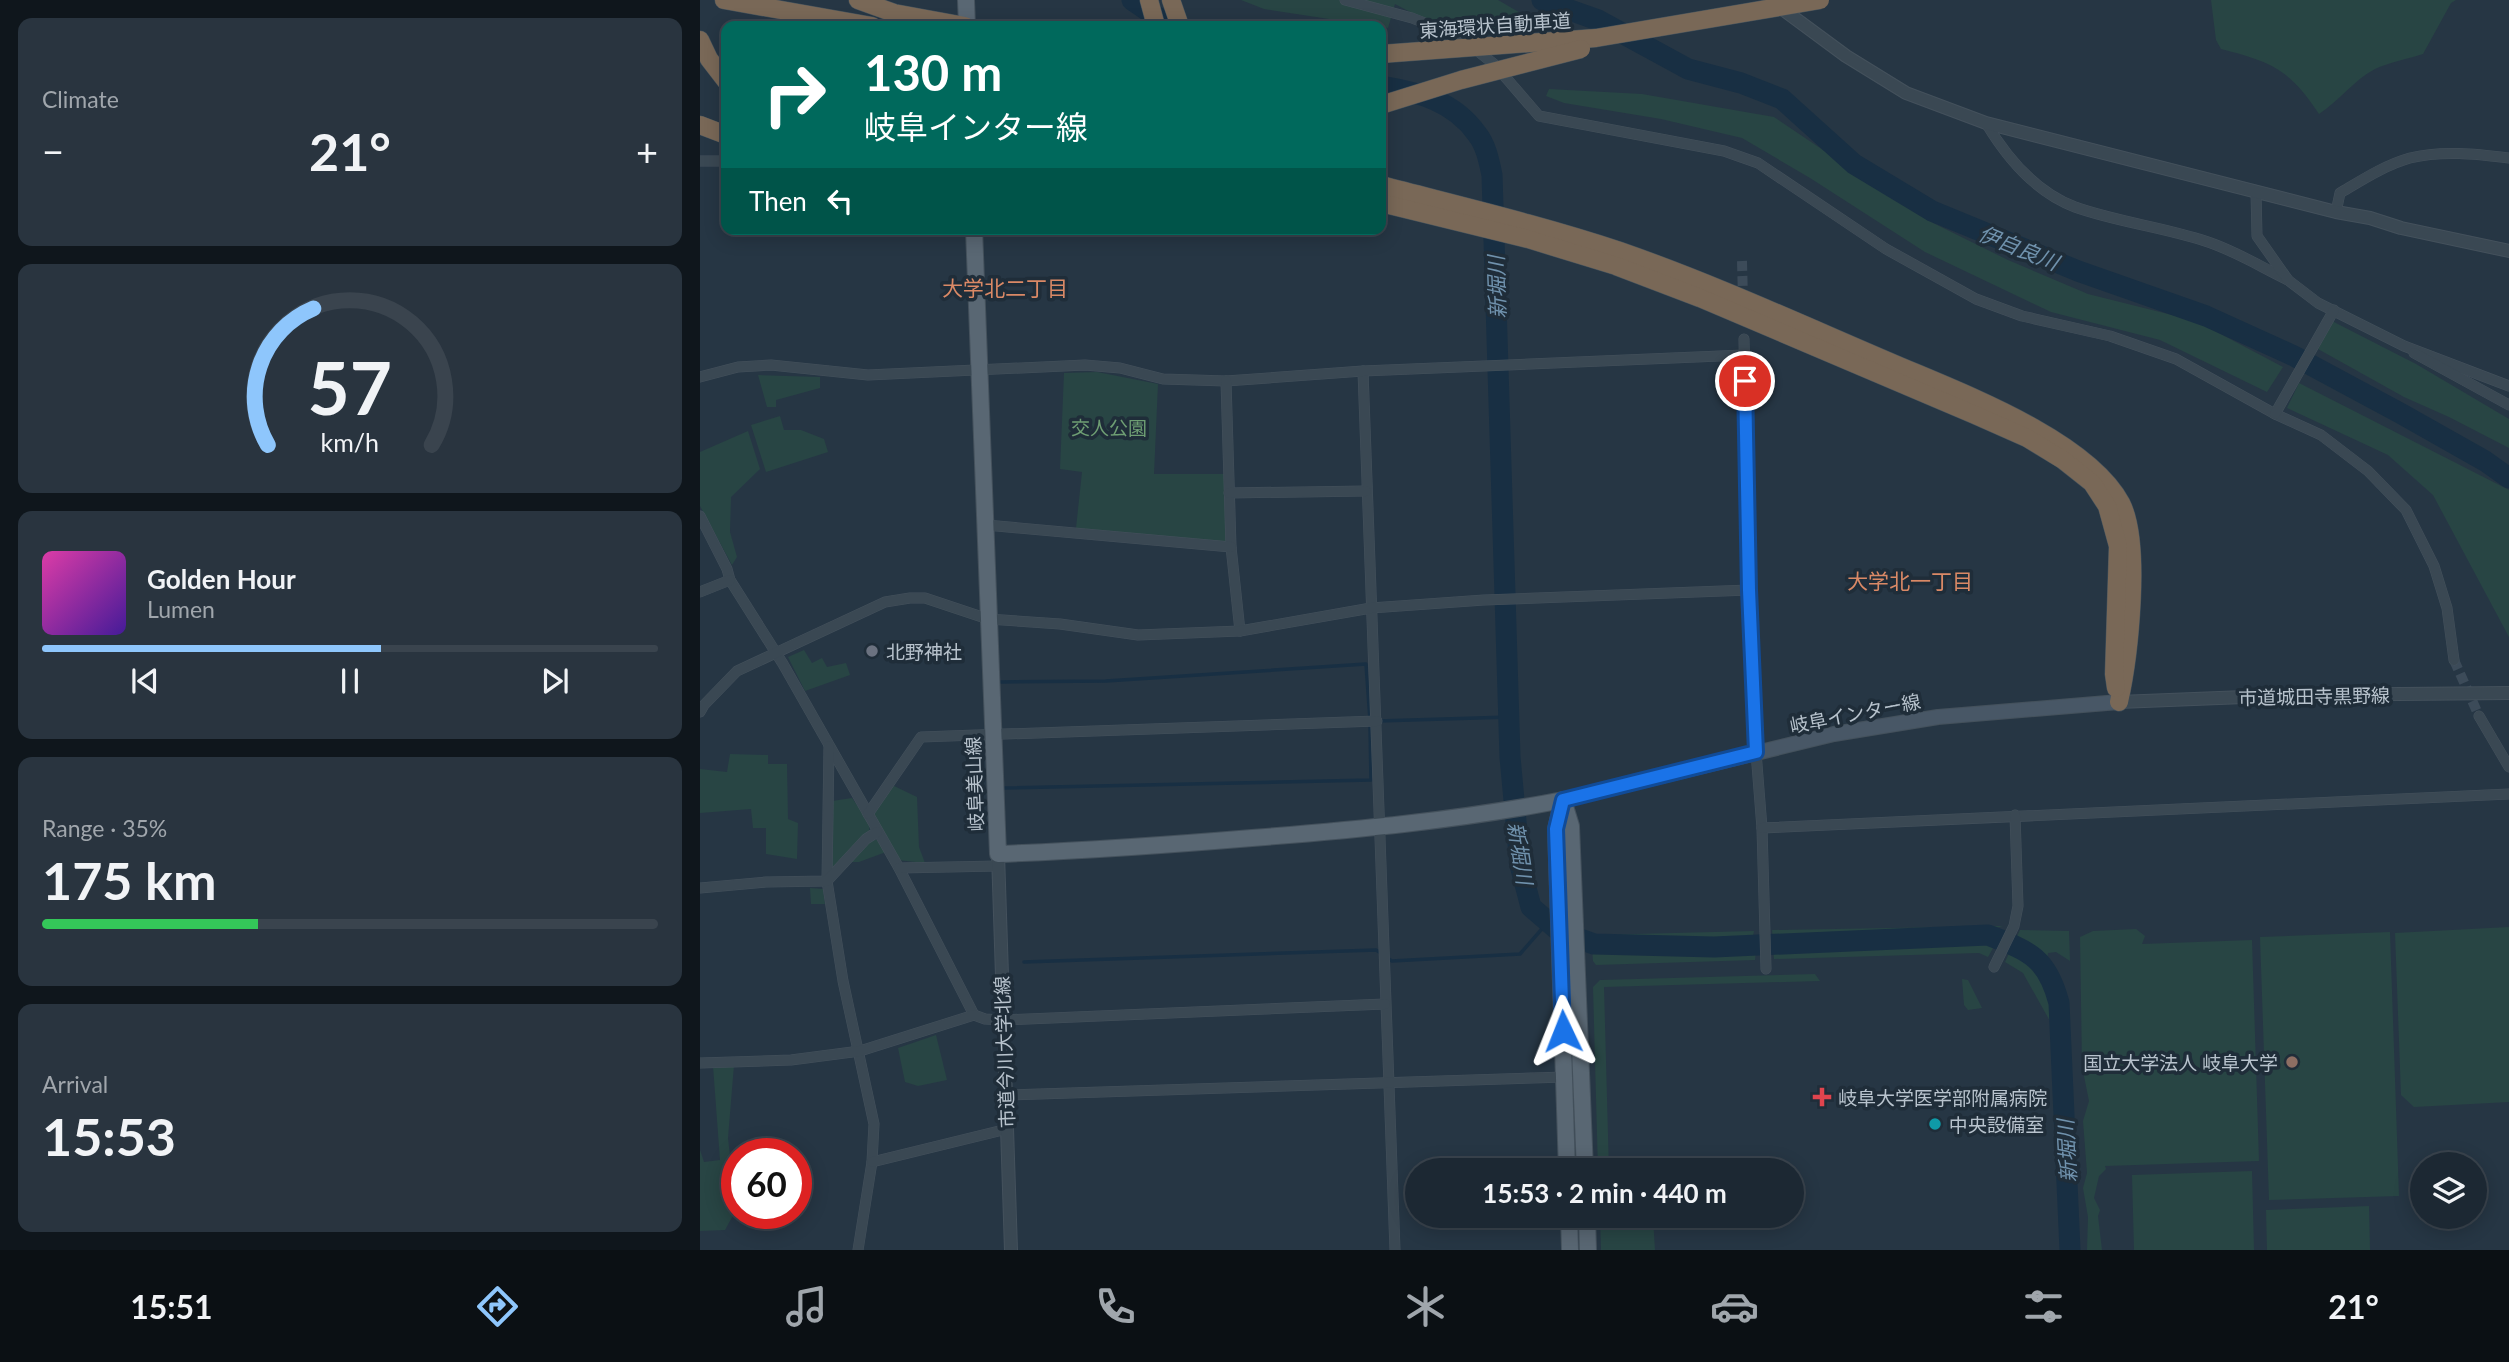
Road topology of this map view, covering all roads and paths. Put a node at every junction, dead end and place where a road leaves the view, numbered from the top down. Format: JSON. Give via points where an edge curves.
{"nodes":[{"id":1,"x":724,"y":0,"type":"edge"},
{"id":2,"x":858,"y":0,"type":"edge"},
{"id":3,"x":966,"y":0,"type":"edge"},
{"id":4,"x":1149,"y":0,"type":"edge"},
{"id":5,"x":1171,"y":0,"type":"edge"},
{"id":6,"x":1345,"y":0,"type":"edge"},
{"id":7,"x":1770,"y":0,"type":"edge"},
{"id":8,"x":1820,"y":0,"type":"edge"},
{"id":9,"x":844,"y":21,"type":"edge"},
{"id":10,"x":938,"y":21,"type":"edge"},
{"id":11,"x":966,"y":21,"type":"edge"},
{"id":12,"x":1155,"y":21,"type":"edge"},
{"id":13,"x":1178,"y":21,"type":"edge"},
{"id":14,"x":1656,"y":30,"type":"junction"},
{"id":15,"x":700,"y":40,"type":"edge"},
{"id":16,"x":1386,"y":54,"type":"edge"},
{"id":17,"x":721,"y":75,"type":"edge"},
{"id":18,"x":1386,"y":103,"type":"edge"},
{"id":19,"x":1986,"y":123,"type":"junction"},
{"id":20,"x":700,"y":125,"type":"edge"},
{"id":21,"x":721,"y":133,"type":"edge"},
{"id":22,"x":2509,"y":158,"type":"edge"},
{"id":23,"x":700,"y":161,"type":"edge"},
{"id":24,"x":721,"y":161,"type":"edge"},
{"id":25,"x":1386,"y":187,"type":"edge"},
{"id":26,"x":2256,"y":192,"type":"junction"},
{"id":27,"x":1386,"y":204,"type":"edge"},
{"id":28,"x":2336,"y":212,"type":"junction"},
{"id":29,"x":1467,"y":216,"type":"junction"},
{"id":30,"x":974,"y":235,"type":"edge"},
{"id":31,"x":2509,"y":251,"type":"edge"},
{"id":32,"x":2288,"y":280,"type":"junction"},
{"id":33,"x":2334,"y":310,"type":"junction"},
{"id":34,"x":1744,"y":339,"type":"dead end"},
{"id":35,"x":2404,"y":346,"type":"junction"},
{"id":36,"x":1744,"y":355,"type":"junction"},
{"id":37,"x":981,"y":370,"type":"junction"},
{"id":38,"x":1363,"y":371,"type":"junction"},
{"id":39,"x":700,"y":377,"type":"edge"},
{"id":40,"x":1226,"y":381,"type":"junction"},
{"id":41,"x":2509,"y":386,"type":"edge"},
{"id":42,"x":2509,"y":405,"type":"edge"},
{"id":43,"x":2277,"y":410,"type":"junction"},
{"id":44,"x":1366,"y":491,"type":"junction"},
{"id":45,"x":1229,"y":492,"type":"junction"},
{"id":46,"x":700,"y":516,"type":"edge"},
{"id":47,"x":986,"y":525,"type":"junction"},
{"id":48,"x":1231,"y":547,"type":"junction"},
{"id":49,"x":730,"y":580,"type":"junction"},
{"id":50,"x":1749,"y":590,"type":"junction"},
{"id":51,"x":700,"y":592,"type":"edge"},
{"id":52,"x":1371,"y":608,"type":"junction"},
{"id":53,"x":988,"y":619,"type":"junction"},
{"id":54,"x":1240,"y":631,"type":"junction"},
{"id":55,"x":775,"y":651,"type":"junction"},
{"id":56,"x":2454,"y":660,"type":"tunnel mouth"},
{"id":57,"x":2509,"y":693,"type":"edge"},
{"id":58,"x":2119,"y":702,"type":"junction"},
{"id":59,"x":700,"y":712,"type":"edge"},
{"id":60,"x":2479,"y":716,"type":"tunnel mouth"},
{"id":61,"x":1377,"y":721,"type":"junction"},
{"id":62,"x":993,"y":735,"type":"junction"},
{"id":63,"x":829,"y":745,"type":"junction"},
{"id":64,"x":1756,"y":752,"type":"junction"},
{"id":65,"x":2507,"y":762,"type":"edge"},
{"id":66,"x":2509,"y":794,"type":"edge"},
{"id":67,"x":1563,"y":800,"type":"junction"},
{"id":68,"x":868,"y":814,"type":"junction"},
{"id":69,"x":2015,"y":815,"type":"junction"},
{"id":70,"x":1379,"y":828,"type":"junction"},
{"id":71,"x":1762,"y":828,"type":"junction"},
{"id":72,"x":877,"y":832,"type":"junction"},
{"id":73,"x":998,"y":860,"type":"junction"},
{"id":74,"x":899,"y":868,"type":"junction"},
{"id":75,"x":827,"y":881,"type":"junction"},
{"id":76,"x":700,"y":888,"type":"edge"},
{"id":77,"x":1569,"y":964,"type":"junction"},
{"id":78,"x":1994,"y":967,"type":"dead end"},
{"id":79,"x":1766,"y":969,"type":"dead end"},
{"id":80,"x":1385,"y":1004,"type":"junction"},
{"id":81,"x":974,"y":1014,"type":"junction"},
{"id":82,"x":1002,"y":1020,"type":"junction"},
{"id":83,"x":860,"y":1051,"type":"junction"},
{"id":84,"x":700,"y":1063,"type":"edge"},
{"id":85,"x":1565,"y":1077,"type":"junction"},
{"id":86,"x":1388,"y":1083,"type":"junction"},
{"id":87,"x":1006,"y":1095,"type":"junction"},
{"id":88,"x":1007,"y":1129,"type":"junction"},
{"id":89,"x":1567,"y":1158,"type":"edge"},
{"id":90,"x":1584,"y":1158,"type":"edge"},
{"id":91,"x":872,"y":1162,"type":"junction"},
{"id":92,"x":1569,"y":1228,"type":"edge"},
{"id":93,"x":1587,"y":1228,"type":"edge"},
{"id":94,"x":858,"y":1250,"type":"edge"},
{"id":95,"x":1011,"y":1250,"type":"edge"},
{"id":96,"x":1395,"y":1250,"type":"edge"},
{"id":97,"x":1570,"y":1250,"type":"edge"},
{"id":98,"x":1588,"y":1250,"type":"edge"}],
"edges":[{"from":1,"to":9,"type":"highway"},
{"from":2,"to":10,"type":"highway"},
{"from":3,"to":11,"type":"main road"},
{"from":4,"to":12,"type":"highway"},
{"from":5,"to":13,"type":"highway"},
{"from":6,"to":43,"type":"street","via":[[1460,37],[1494,64],[1539,116],[1724,151],[1758,163],[1886,249],[1976,299],[2176,359]]},
{"from":7,"to":19,"type":"street","via":[[1906,93]]},
{"from":8,"to":14,"type":"highway","name":"東海環状自動車道","bridge":true},
{"from":14,"to":16,"type":"highway","name":"東海環状自動車道","bridge":true,"via":[[1552,43]]},
{"from":14,"to":18,"type":"highway","bridge":true},
{"from":15,"to":17,"type":"highway"},
{"from":19,"to":26,"type":"street"},
{"from":19,"to":32,"type":"street","via":[[2018,167],[2044,190],[2073,206],[2207,242]]},
{"from":20,"to":21,"type":"highway"},
{"from":22,"to":28,"type":"street","via":[[2467,153],[2409,158],[2340,193]]},
{"from":23,"to":24,"type":"street"},
{"from":25,"to":29,"type":"highway"},
{"from":26,"to":28,"type":"street"},
{"from":26,"to":32,"type":"street","via":[[2257,236]]},
{"from":27,"to":29,"type":"highway"},
{"from":28,"to":31,"type":"street"},
{"from":29,"to":58,"type":"highway","via":[[1621,252],[1708,284],[1975,399],[2072,450],[2103,476],[2122,505],[2132,547],[2126,671]]},
{"from":30,"to":37,"type":"main road","name":"岐阜美山線"},
{"from":32,"to":33,"type":"street"},
{"from":33,"to":35,"type":"street"},
{"from":33,"to":43,"type":"street"},
{"from":34,"to":36,"type":"street"},
{"from":35,"to":41,"type":"street"},
{"from":35,"to":42,"type":"street"},
{"from":36,"to":38,"type":"street"},
{"from":36,"to":50,"type":"street"},
{"from":37,"to":39,"type":"street","via":[[868,375],[771,365],[738,366]]},
{"from":37,"to":40,"type":"street","via":[[1085,365],[1163,379]]},
{"from":37,"to":47,"type":"main road","name":"岐阜美山線"},
{"from":38,"to":40,"type":"street"},
{"from":38,"to":44,"type":"street"},
{"from":40,"to":45,"type":"street"},
{"from":43,"to":56,"type":"street","via":[[2321,435],[2368,471],[2406,510],[2434,566],[2447,608]]},
{"from":44,"to":45,"type":"street"},
{"from":44,"to":52,"type":"street"},
{"from":45,"to":48,"type":"street"},
{"from":46,"to":49,"type":"street"},
{"from":47,"to":48,"type":"street"},
{"from":47,"to":53,"type":"main road","name":"岐阜美山線"},
{"from":48,"to":54,"type":"street"},
{"from":49,"to":51,"type":"street"},
{"from":49,"to":55,"type":"street"},
{"from":50,"to":52,"type":"street"},
{"from":50,"to":64,"type":"street"},
{"from":52,"to":54,"type":"street"},
{"from":52,"to":61,"type":"street"},
{"from":53,"to":54,"type":"street","via":[[1138,635]]},
{"from":53,"to":55,"type":"street","via":[[925,598],[910,598],[885,602]]},
{"from":53,"to":62,"type":"main road","name":"岐阜美山線"},
{"from":55,"to":59,"type":"street","via":[[737,671]]},
{"from":55,"to":63,"type":"street"},
{"from":57,"to":58,"type":"street","name":"市道城田寺黒野線"},
{"from":58,"to":64,"type":"main road","name":"岐阜インター線","via":[[1938,717]]},
{"from":60,"to":65,"type":"street"},
{"from":61,"to":62,"type":"street"},
{"from":61,"to":70,"type":"street"},
{"from":62,"to":68,"type":"street","via":[[921,737]]},
{"from":62,"to":73,"type":"main road","name":"岐阜美山線"},
{"from":63,"to":68,"type":"street"},
{"from":63,"to":75,"type":"street"},
{"from":64,"to":67,"type":"main road","name":"岐阜インター線"},
{"from":64,"to":71,"type":"street"},
{"from":66,"to":69,"type":"street"},
{"from":67,"to":70,"type":"main road","name":"岐阜美山線"},
{"from":67,"to":77,"type":"main road","via":[[1571,826],[1575,925]]},
{"from":67,"to":77,"type":"main road","via":[[1556,829],[1559,912]]},
{"from":68,"to":72,"type":"street"},
{"from":69,"to":71,"type":"street"},
{"from":69,"to":78,"type":"street","via":[[2018,906],[2014,926]]},
{"from":70,"to":73,"type":"main road","name":"岐阜美山線"},
{"from":70,"to":80,"type":"street"},
{"from":71,"to":79,"type":"street"},
{"from":72,"to":74,"type":"street"},
{"from":72,"to":75,"type":"street"},
{"from":73,"to":74,"type":"street"},
{"from":73,"to":82,"type":"street","name":"市道今川大学北線"},
{"from":74,"to":81,"type":"street"},
{"from":75,"to":76,"type":"street"},
{"from":75,"to":83,"type":"street"},
{"from":77,"to":85,"type":"main road"},
{"from":77,"to":90,"type":"main road"},
{"from":80,"to":82,"type":"street"},
{"from":80,"to":86,"type":"street"},
{"from":81,"to":82,"type":"street"},
{"from":81,"to":83,"type":"street"},
{"from":82,"to":87,"type":"street","name":"市道今川大学北線"},
{"from":83,"to":84,"type":"street","via":[[791,1060]]},
{"from":83,"to":91,"type":"street","via":[[874,1124]]},
{"from":85,"to":86,"type":"street"},
{"from":85,"to":89,"type":"main road"},
{"from":86,"to":87,"type":"street"},
{"from":86,"to":96,"type":"street"},
{"from":87,"to":88,"type":"street","name":"市道今川大学北線"},
{"from":88,"to":91,"type":"street"},
{"from":88,"to":95,"type":"street","name":"市道今川大学北線"},
{"from":91,"to":94,"type":"street"},
{"from":92,"to":97,"type":"main road"},
{"from":93,"to":98,"type":"main road"}]}
